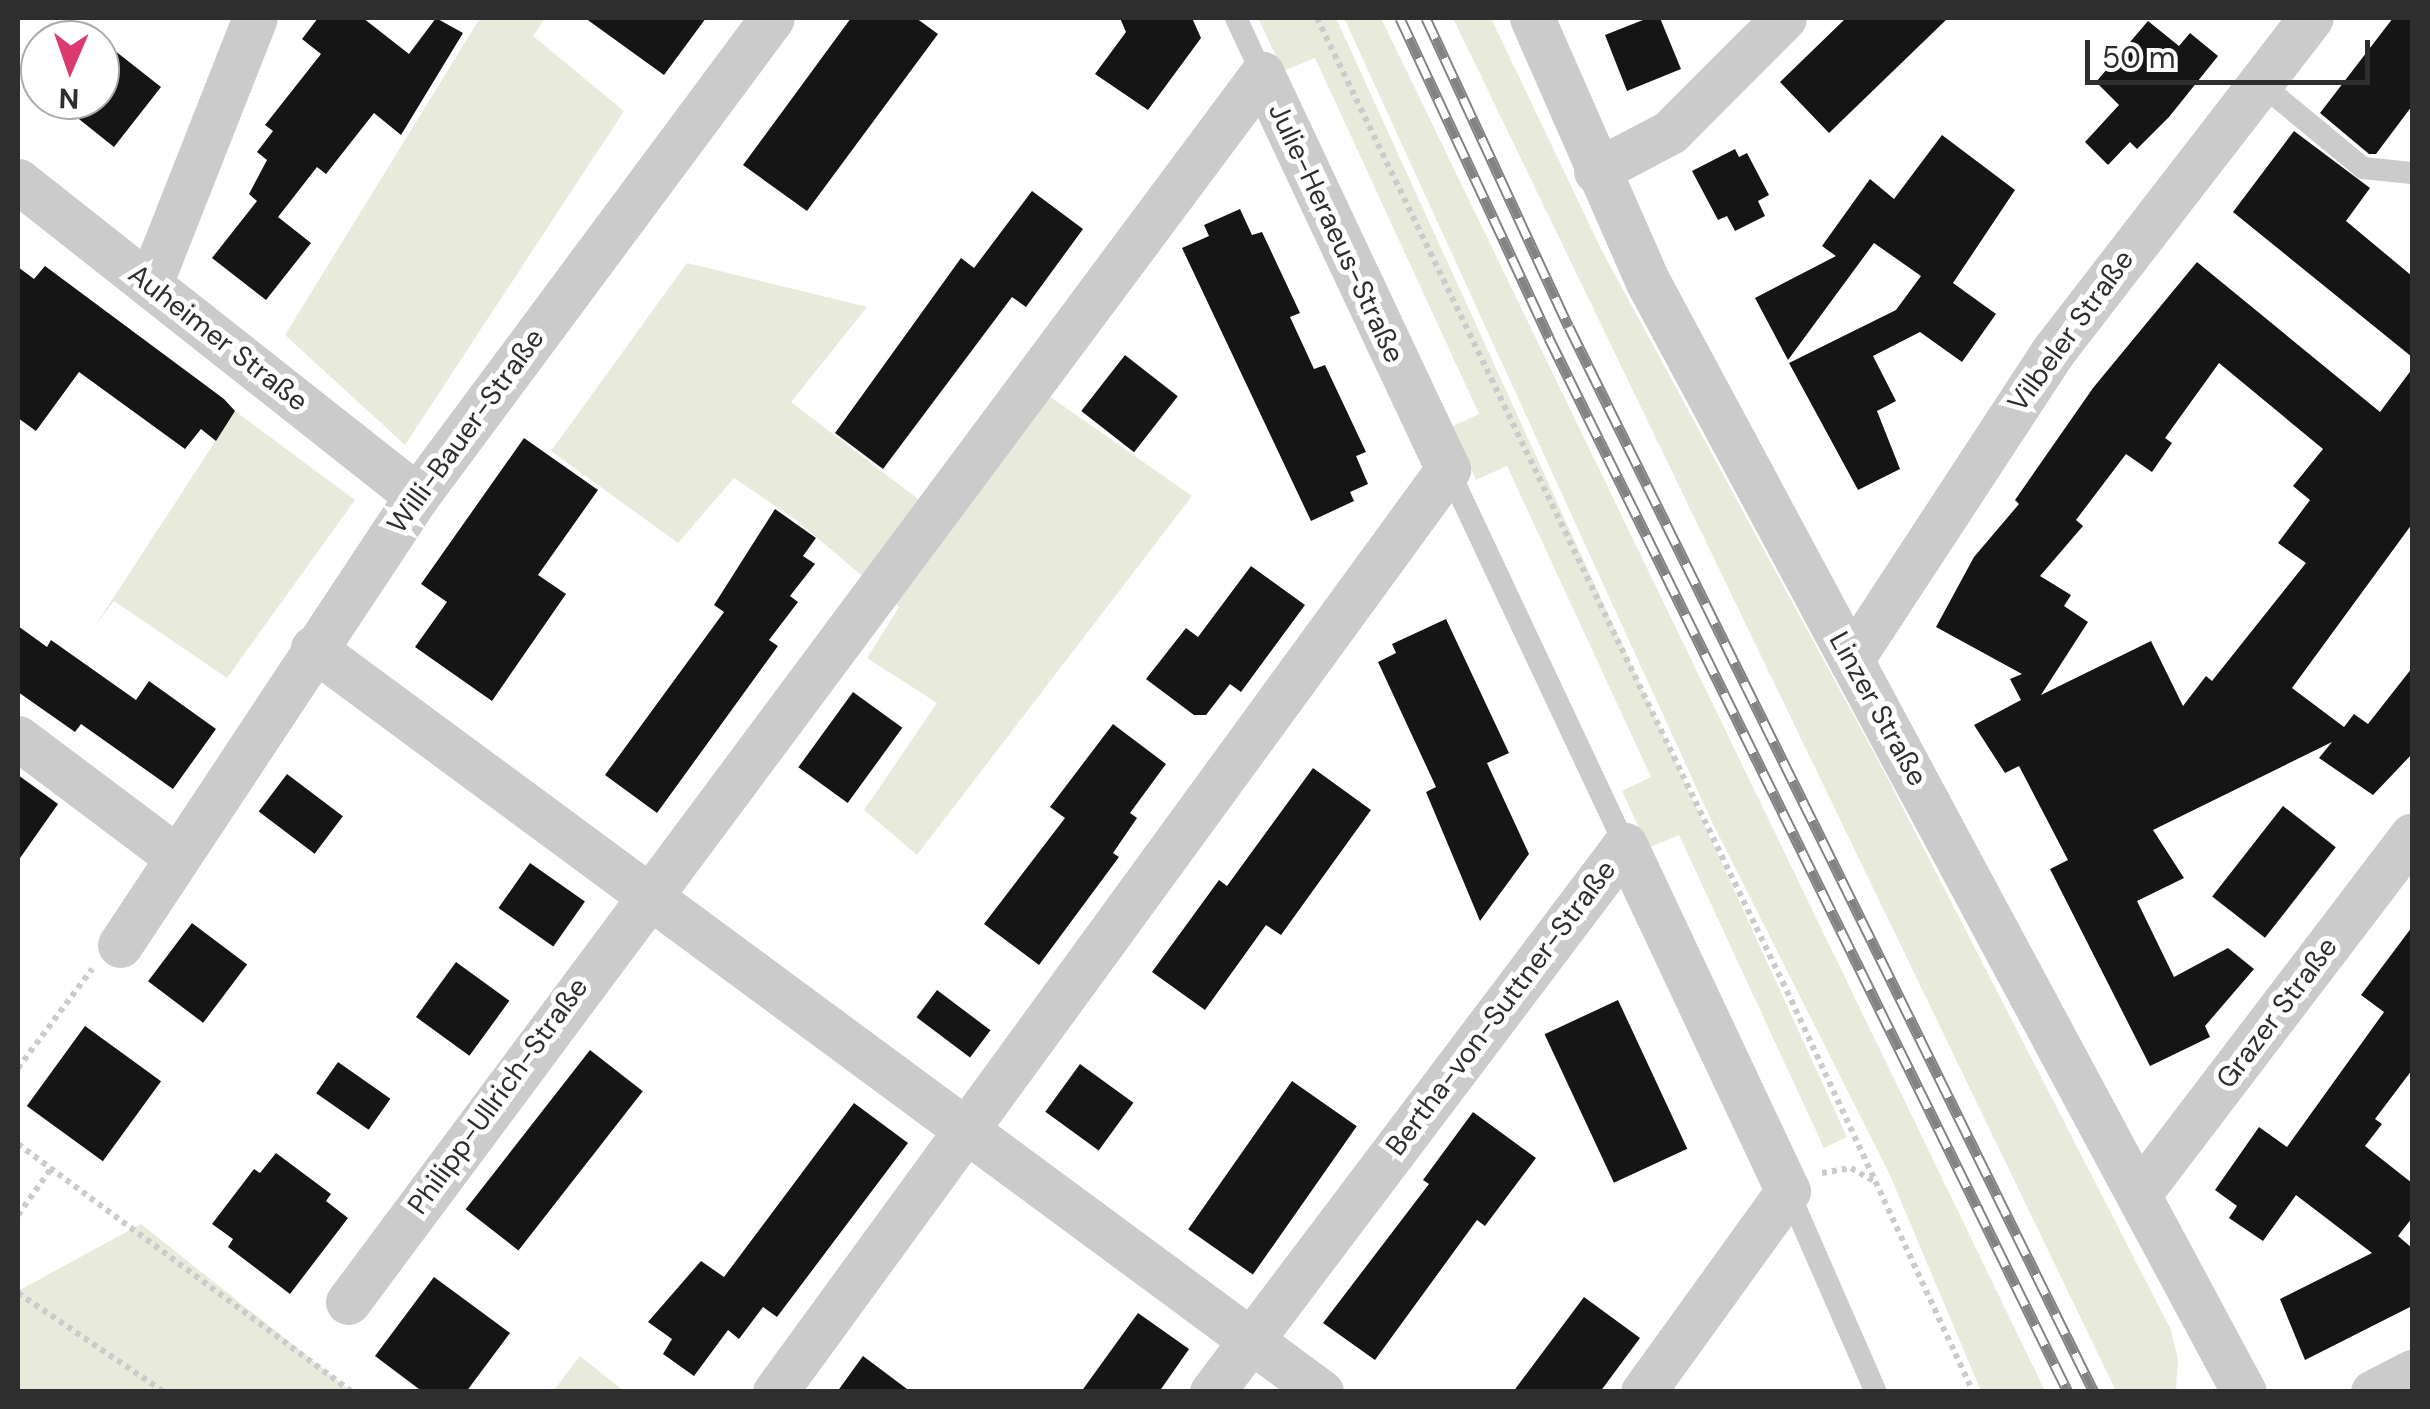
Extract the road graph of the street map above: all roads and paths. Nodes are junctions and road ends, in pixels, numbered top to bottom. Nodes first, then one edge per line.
1 (255, 18) edge
2 (772, 18) edge
3 (1236, 18) edge
4 (1317, 18) edge
5 (1532, 18) edge
6 (1784, 18) edge
7 (2311, 18) edge
8 (1262, 74) junction
9 (2260, 83) junction
10 (1596, 171) junction
11 (2412, 173) edge
12 (18, 181) edge
13 (150, 284) junction
14 (1448, 469) junction
15 (416, 496) junction
16 (312, 648) junction
17 (1851, 660) junction
18 (18, 738) edge
19 (2412, 835) edge
20 (1625, 845) junction
21 (174, 854) junction
22 (648, 891) junction
23 (120, 945) joint
24 (18, 1068) edge
25 (966, 1127) junction
26 (18, 1144) edge
27 (50, 1170) junction
28 (1876, 1183) junction
29 (1788, 1191) junction
30 (2141, 1191) junction
31 (18, 1215) edge
32 (18, 1293) edge
33 (348, 1302) dead end
34 (1250, 1339) junction
35 (2412, 1372) edge
36 (164, 1392) edge
37 (352, 1392) edge
38 (775, 1392) edge
39 (1212, 1392) edge
40 (1321, 1392) edge
41 (1643, 1392) edge
42 (1876, 1392) edge
43 (1973, 1392) edge
44 (2244, 1392) edge
45 (2373, 1392) edge

1 - 13 street
2 - 15 street, Willi-Bauer-Straße
3 - 8 lane
4 - 28 path
5 - 10 street, Linzer Straße
6 - 10 street
7 - 9 street, Vilbeler Straße
8 - 14 street, Julie-Heraeus-Straße
8 - 22 street, Julie-Heraeus-Straße
9 - 11 lane
9 - 17 street, Vilbeler Straße
10 - 17 street, Linzer Straße
12 - 13 street, Auheimer Straße
13 - 15 street, Auheimer Straße
14 - 20 lane
14 - 25 street
15 - 16 street, Willi-Bauer-Straße
16 - 21 street, Willi-Bauer-Straße
16 - 22 street
17 - 30 street, Linzer Straße
18 - 21 street
19 - 30 street, Grazer Straße
20 - 29 street, Bertha-von-Suttner-Straße
20 - 34 street, Bertha-von-Suttner-Straße
21 - 23 street, Willi-Bauer-Straße
22 - 25 street
22 - 33 street, Philipp-Ullrich-Straße
23 - 24 path
25 - 34 street
25 - 38 street
26 - 27 path
27 - 31 path
27 - 37 path
28 - 29 path
28 - 43 path
29 - 41 street
29 - 42 lane
30 - 44 street, Linzer Straße
32 - 36 path
34 - 39 street
34 - 40 street
35 - 45 street

